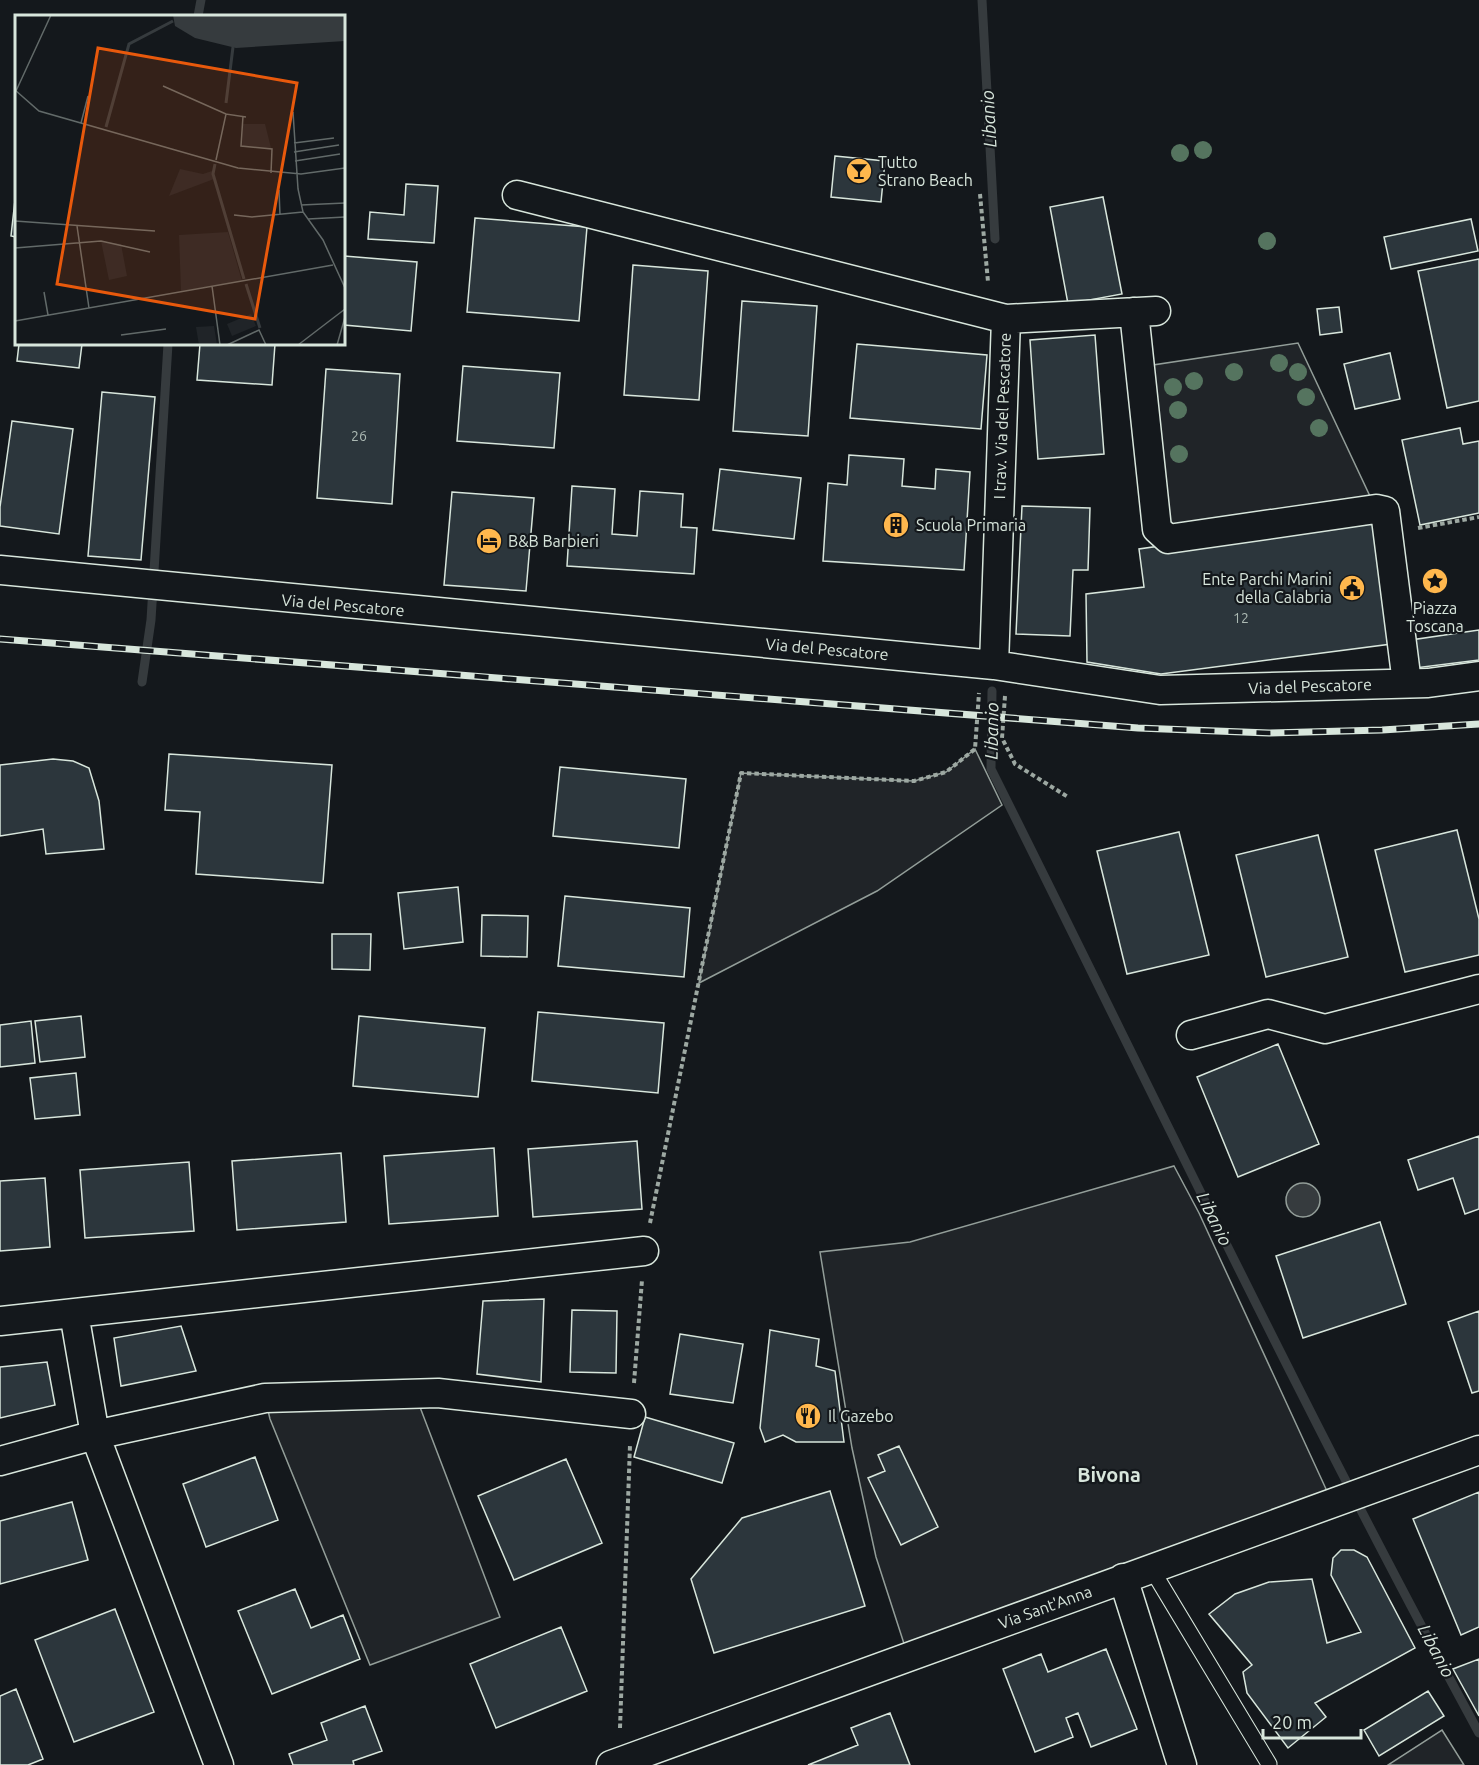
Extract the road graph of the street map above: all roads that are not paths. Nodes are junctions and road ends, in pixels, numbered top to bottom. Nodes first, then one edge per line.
1 (517, 195) dead end
2 (998, 317) junction
3 (0, 570) edge
4 (994, 666) junction
5 (1479, 676) edge
6 (1407, 683) junction
7 (1479, 989) edge
8 (1191, 1035) dead end
9 (644, 1251) road end
10 (74, 1313) junction
11 (0, 1321) edge
12 (631, 1414) road end
13 (94, 1435) junction
14 (1479, 1450) edge
15 (0, 1461) edge
16 (1151, 1568) junction
17 (1123, 1578) junction
18 (615, 1763) edge
19 (1269, 1764) edge
20 (219, 1765) edge
21 (1182, 1765) edge

1 - 2 street
2 - 4 street, I trav. Via del Pescatore
2 - 6 street, I trav. Via del Pescatore
3 - 4 street, Via del Pescatore
4 - 6 street, Via del Pescatore
5 - 6 street, Via del Pescatore
7 - 8 street
9 - 10 street
10 - 11 street
10 - 13 street
12 - 13 street
13 - 15 street
13 - 20 street
14 - 16 street, Via Sant'Anna
16 - 17 street, Via Sant'Anna
16 - 19 lane
17 - 18 street, Via Sant'Anna
17 - 21 street

